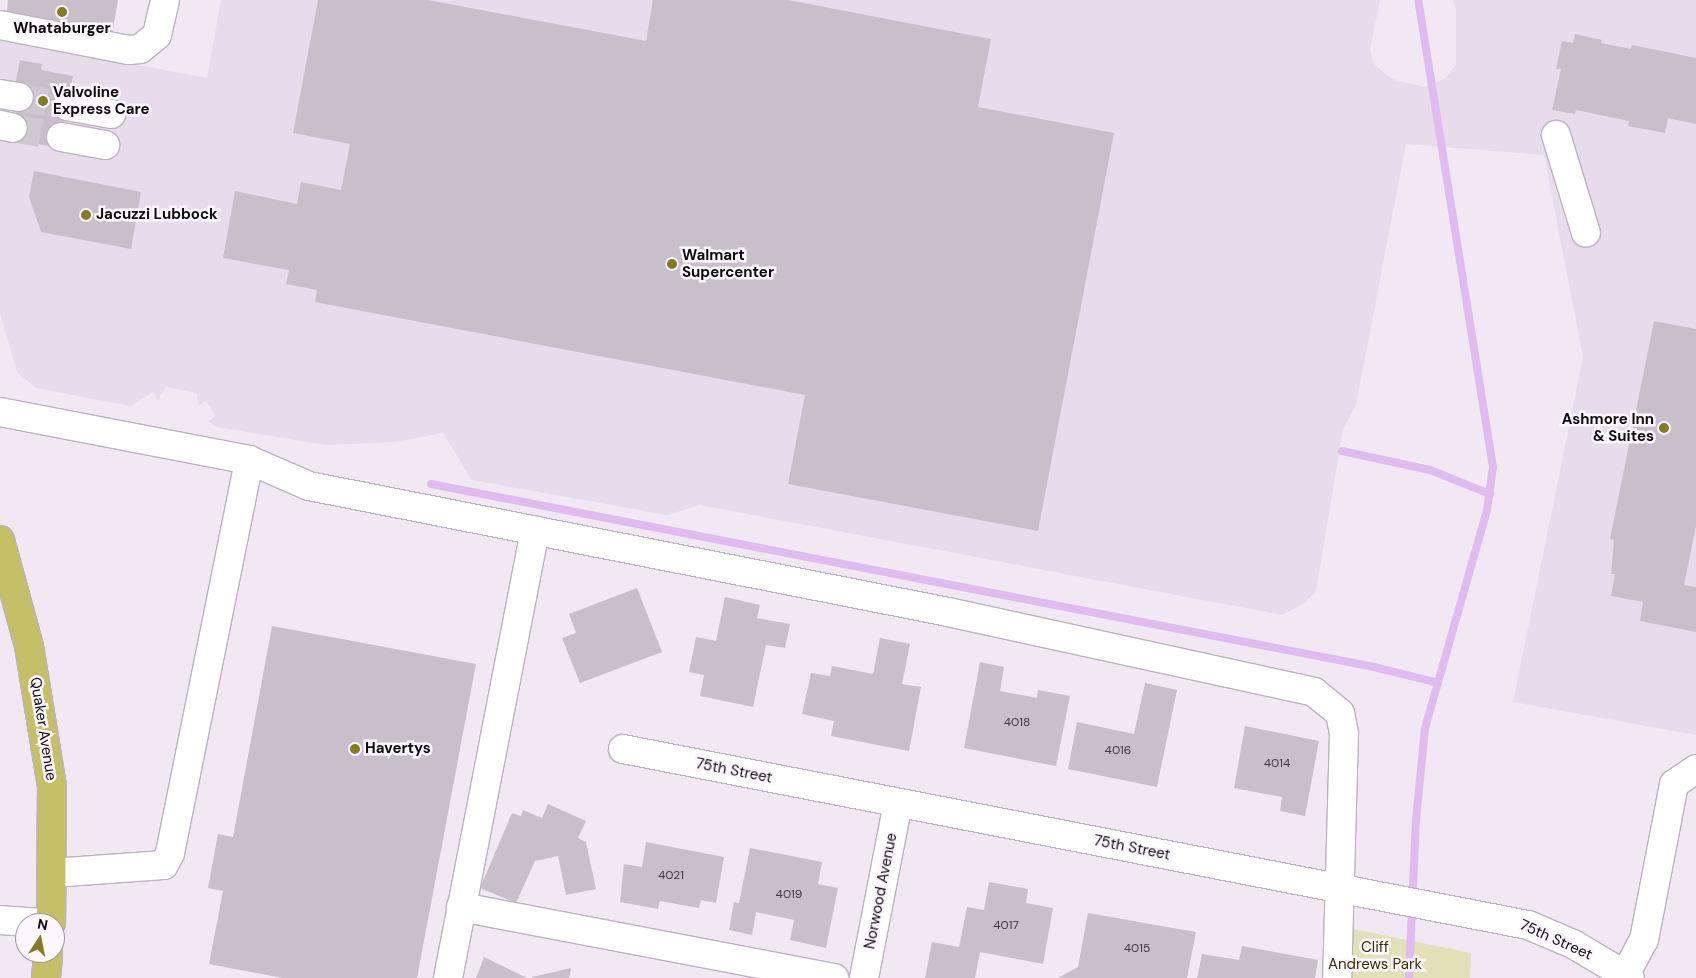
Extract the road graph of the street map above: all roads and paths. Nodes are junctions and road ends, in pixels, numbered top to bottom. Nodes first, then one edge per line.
1 (165, 0) edge
2 (0, 25) edge
3 (64, 121) tunnel mouth
4 (108, 130) dead end
5 (1556, 134) dead end
6 (1586, 233) dead end
7 (0, 412) edge
8 (249, 460) junction
9 (535, 530) junction
10 (0, 540) edge
11 (623, 750) dead end
12 (1696, 768) edge
13 (898, 803) junction
14 (52, 873) junction
15 (1338, 887) junction
16 (461, 907) junction
17 (50, 913) edge
18 (0, 920) edge
19 (15, 921) edge
20 (47, 963) edge
21 (1628, 977) edge
22 (46, 978) edge
23 (448, 978) edge
24 (834, 978) edge
25 (864, 978) edge
26 (1337, 978) edge

1 - 2 street
3 - 4 street
5 - 6 street
7 - 8 street
8 - 9 street
8 - 14 street
9 - 15 street
9 - 16 street
10 - 14 main road, Quaker Avenue
11 - 13 street, 75th Street
12 - 21 street
13 - 15 street, 75th Street
13 - 25 street, Norwood Avenue
14 - 17 main road, Quaker Avenue
15 - 21 street, 75th Street
15 - 26 street
16 - 23 street
16 - 24 street
18 - 19 street
20 - 22 main road

